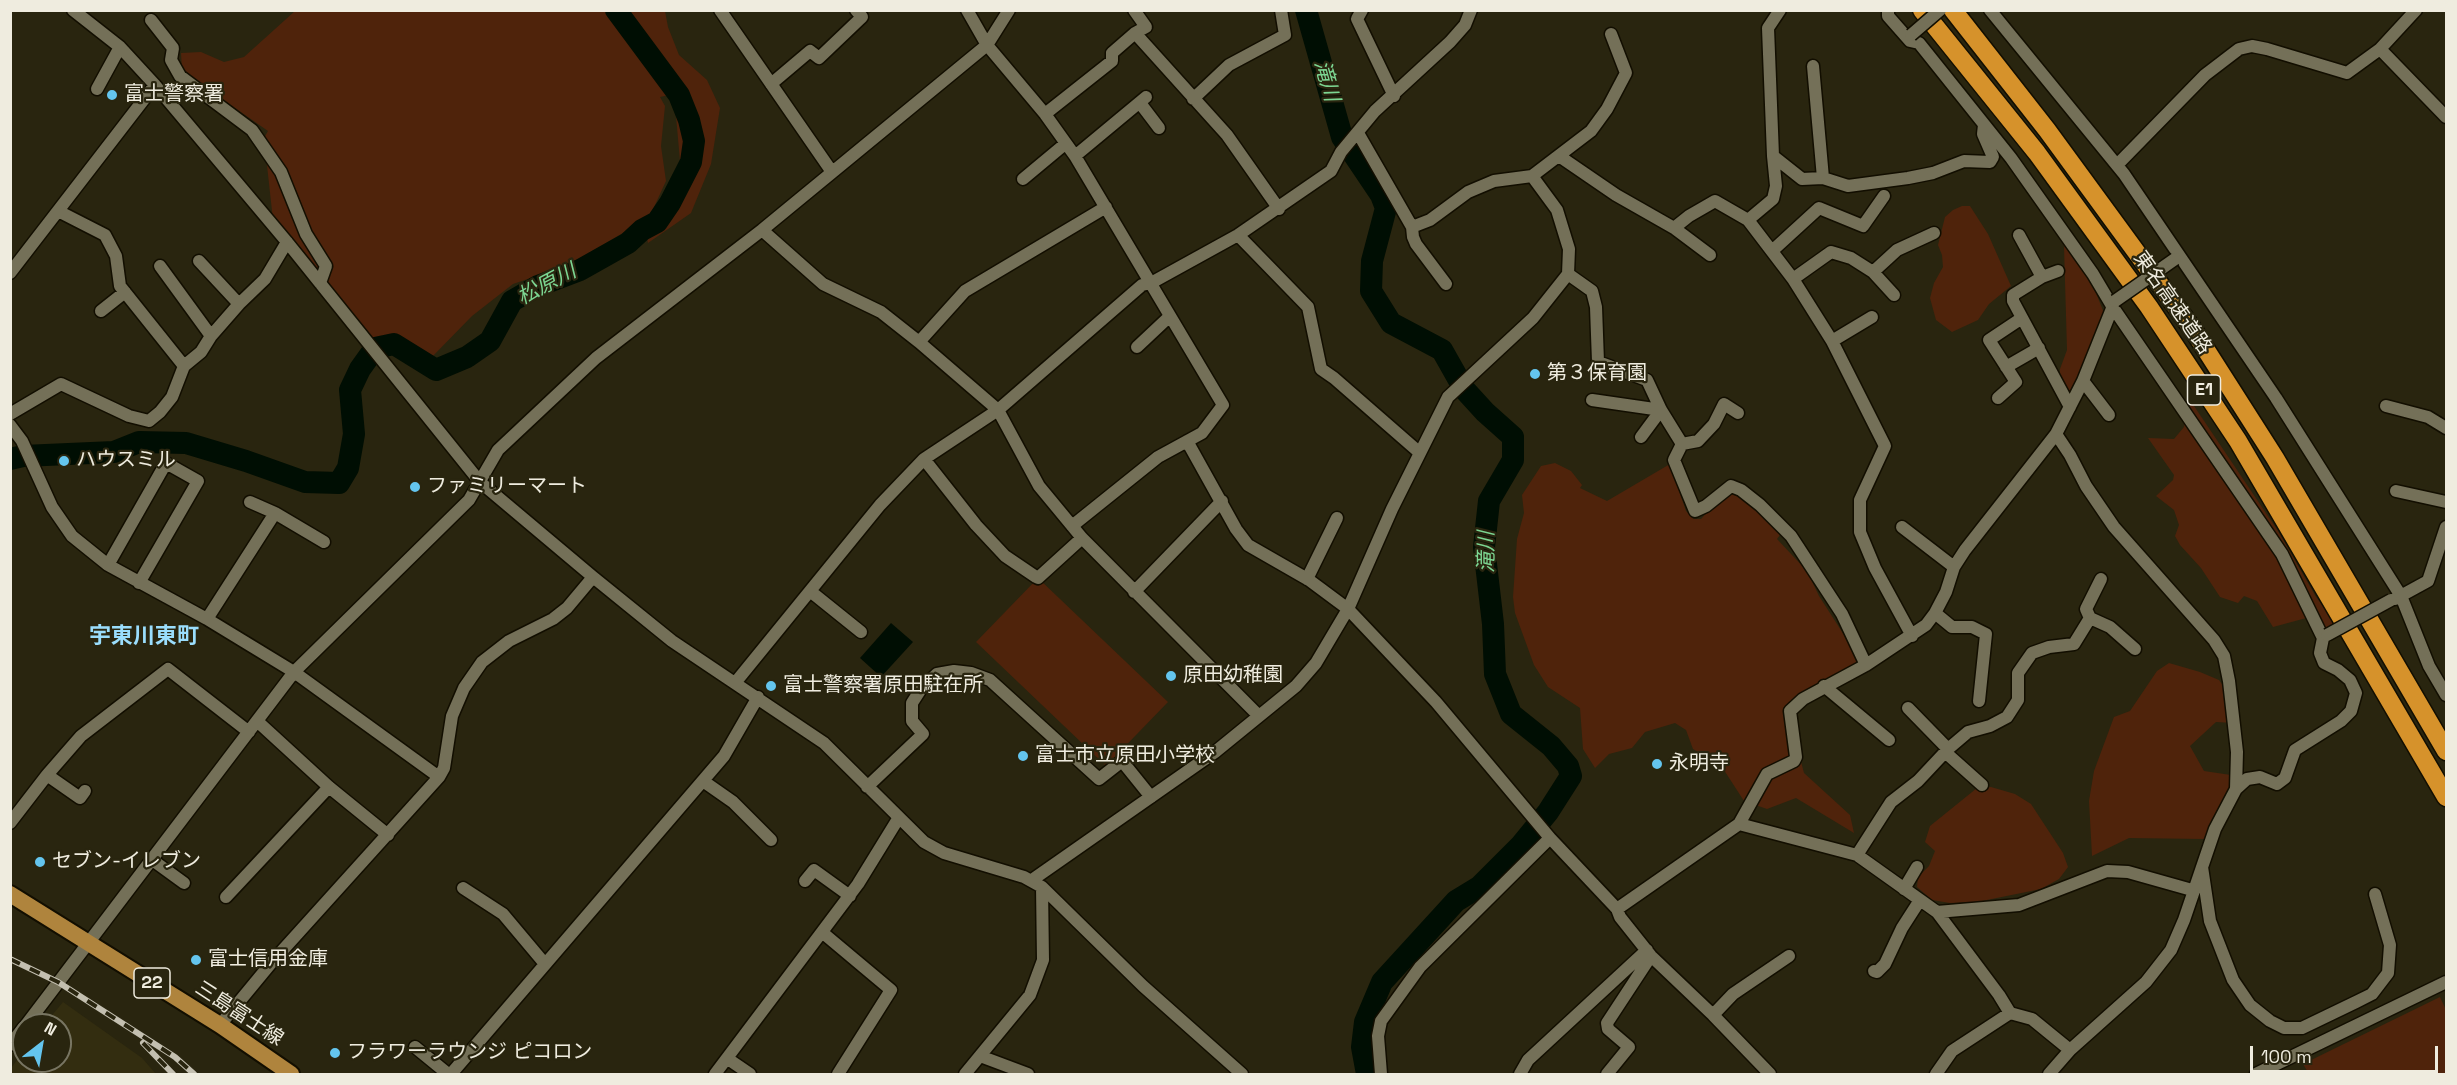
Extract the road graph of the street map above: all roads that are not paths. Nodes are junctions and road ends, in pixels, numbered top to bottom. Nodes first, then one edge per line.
1 (73, 10) edge
2 (720, 10) edge
3 (856, 10) edge
4 (967, 10) edge
5 (1009, 10) edge
6 (1134, 10) edge
7 (1281, 10) edge
8 (1362, 10) edge
9 (1471, 10) edge
10 (1780, 10) edge
11 (1888, 10) edge
12 (1922, 10) edge
13 (1940, 10) edge
14 (1953, 10) edge
15 (1990, 10) edge
16 (2416, 10) edge
17 (151, 20) dead end
18 (1135, 33) junction
19 (1611, 34) dead end
20 (1911, 34) dead end
21 (987, 45) junction
22 (120, 47) junction
23 (2380, 49) junction
24 (1813, 66) dead end
25 (771, 84) junction
26 (155, 85) junction
27 (97, 89) dead end
28 (1394, 96) junction
29 (1193, 99) junction
30 (1045, 114) junction
31 (2446, 117) edge
32 (1984, 125) junction
33 (1159, 128) dead end
34 (1358, 133) junction
35 (1065, 144) junction
36 (1075, 156) junction
37 (1558, 156) junction
38 (1773, 156) junction
39 (2117, 165) junction
40 (832, 172) junction
41 (1532, 176) junction
42 (1823, 178) junction
43 (1023, 179) dead end
44 (1884, 196) dead end
45 (1106, 207) junction
46 (1279, 209) junction
47 (58, 211) junction
48 (1748, 220) junction
49 (1412, 226) junction
50 (1674, 228) junction
51 (762, 231) junction
52 (1934, 233) dead end
53 (1238, 235) junction
54 (2019, 235) dead end
55 (287, 242) junction
56 (1772, 251) junction
57 (1710, 255) dead end
58 (2178, 258) junction
59 (200, 261) dead end
60 (160, 266) dead end
61 (2058, 271) dead end
62 (1873, 272) junction
63 (10, 273) edge
64 (1568, 274) junction
65 (2042, 277) junction
66 (1793, 279) junction
67 (320, 283) junction
68 (1151, 283) junction
69 (1446, 284) dead end
70 (125, 292) junction
71 (1894, 295) dead end
72 (2114, 303) junction
73 (239, 304) junction
74 (101, 311) dead end
75 (1170, 316) junction
76 (1872, 317) dead end
77 (2022, 318) junction
78 (211, 336) junction
79 (1832, 341) junction
80 (919, 342) junction
81 (1137, 347) dead end
82 (2039, 348) junction
83 (184, 366) junction
84 (2006, 368) junction
85 (2083, 381) junction
86 (1998, 398) dead end
87 (1592, 400) dead end
88 (2386, 406) dead end
89 (2070, 407) junction
90 (998, 410) junction
91 (1660, 410) junction
92 (1738, 413) dead end
93 (10, 414) edge
94 (2109, 415) dead end
95 (10, 424) edge
96 (2446, 428) edge
97 (2056, 434) junction
98 (1641, 437) dead end
99 (1187, 441) junction
100 (19, 444) edge
101 (1682, 444) junction
102 (1420, 453) junction
103 (924, 459) junction
104 (480, 482) junction
105 (2396, 490) dead end
106 (1222, 501) junction
107 (250, 502) dead end
108 (2446, 502) edge
109 (276, 513) junction
110 (1337, 518) dead end
111 (1072, 526) junction
112 (1902, 527) dead end
113 (2446, 527) edge
114 (1082, 538) junction
115 (324, 542) dead end
116 (108, 565) junction
117 (1954, 567) junction
118 (593, 577) junction
119 (1307, 579) junction
120 (2101, 579) dead end
121 (139, 583) junction
122 (810, 591) junction
123 (1134, 592) junction
124 (2396, 598) junction
125 (1347, 609) junction
126 (1935, 613) junction
127 (2090, 618) junction
128 (207, 619) junction
129 (861, 632) dead end
130 (1912, 636) junction
131 (2325, 637) junction
132 (2135, 649) dead end
133 (1866, 665) junction
134 (294, 672) junction
135 (735, 683) junction
136 (1824, 686) junction
137 (2446, 695) edge
138 (758, 696) junction
139 (1979, 701) dead end
140 (1908, 708) dead end
141 (1258, 715) junction
142 (257, 721) junction
143 (249, 732) junction
144 (1888, 740) dead end
145 (1946, 750) junction
146 (2446, 751) edge
147 (46, 776) junction
148 (439, 777) junction
149 (703, 781) junction
150 (1982, 785) dead end
151 (867, 787) junction
152 (329, 788) junction
153 (2236, 789) junction
154 (85, 791) dead end
155 (1151, 797) junction
156 (2446, 797) edge
157 (898, 819) junction
158 (10, 823) edge
159 (1739, 824) junction
160 (388, 835) junction
161 (1550, 838) junction
162 (771, 840) dead end
163 (1857, 855) junction
164 (151, 859) junction
165 (2202, 866) junction
166 (1917, 867) dead end
167 (805, 881) dead end
168 (184, 883) dead end
169 (1037, 884) junction
170 (463, 888) dead end
171 (1904, 889) junction
172 (2192, 890) junction
173 (10, 894) edge
174 (2375, 894) dead end
175 (850, 896) junction
176 (226, 897) dead end
177 (1920, 900) junction
178 (1617, 909) junction
179 (1937, 912) junction
180 (823, 933) junction
181 (87, 943) junction
182 (1649, 953) junction
183 (1790, 956) dead end
184 (545, 964) junction
185 (1874, 971) dead end
186 (2446, 985) edge
187 (35, 1013) edge
188 (2010, 1013) junction
189 (1713, 1015) junction
190 (220, 1025) junction
191 (415, 1047) dead end
192 (2070, 1050) junction
193 (980, 1056) junction
194 (728, 1059) junction
195 (291, 1074) edge
196 (449, 1074) edge
197 (715, 1074) edge
198 (750, 1074) edge
199 (838, 1074) edge
200 (965, 1074) edge
201 (1028, 1074) edge
202 (1242, 1074) edge
203 (1381, 1074) edge
204 (1520, 1074) edge
205 (1607, 1074) edge
206 (1770, 1074) edge
207 (1936, 1074) edge
208 (2053, 1074) edge
209 (2256, 1074) edge

1 - 22 street
2 - 25 street
3 - 25 street
4 - 21 street
5 - 21 street
6 - 18 street
7 - 29 street
8 - 28 street
9 - 28 street
10 - 38 street
11 - 32 street
12 - 156 highway, 東名高速道路 / E1
13 - 20 street, bridge
14 - 146 highway, 東名高速道路 / E1
15 - 39 street
16 - 23 street
17 - 67 street
18 - 29 street
18 - 30 street
19 - 37 street
21 - 30 street
21 - 40 street
22 - 26 street
22 - 27 street
23 - 31 street
23 - 39 street
24 - 42 street
25 - 40 street
26 - 47 street
26 - 55 street
28 - 34 street
29 - 46 street
30 - 35 street
32 - 42 street
32 - 72 street
33 - 36 street
34 - 46 street
34 - 49 street
35 - 36 street
35 - 43 street
36 - 45 street
37 - 41 street
37 - 50 street
38 - 42 street
38 - 48 street
39 - 58 street
40 - 51 street
41 - 49 street
41 - 64 street
44 - 56 street
45 - 68 street
45 - 80 street
46 - 53 street
47 - 63 street
47 - 70 street
48 - 50 street
48 - 56 street
49 - 69 street
50 - 57 street
51 - 80 street
51 - 104 street
52 - 62 street
53 - 68 street
53 - 102 street
54 - 65 street
55 - 67 street
55 - 73 street
56 - 66 street
58 - 72 street, bridge
58 - 124 street
59 - 73 street
60 - 78 street
61 - 65 street
62 - 66 street
62 - 71 street
64 - 91 street
64 - 102 street
65 - 77 street
66 - 79 street
67 - 104 street
68 - 75 street
68 - 90 street
70 - 74 street
70 - 83 street
72 - 85 street
72 - 131 street
73 - 78 street
75 - 81 street
75 - 99 street
76 - 79 street
77 - 82 street
77 - 84 street
78 - 83 street
79 - 130 street
80 - 90 street
82 - 84 street
82 - 89 street
83 - 93 street
84 - 86 street
85 - 89 street
85 - 94 street
87 - 91 street
88 - 96 street
89 - 97 street
90 - 103 street
90 - 111 street
91 - 98 street
91 - 101 street
92 - 101 street
95 - 100 street
97 - 117 street
97 - 153 street
99 - 106 street
99 - 111 street
100 - 116 street
101 - 133 street
102 - 125 street
103 - 114 street
103 - 122 street
104 - 118 street
104 - 134 street
105 - 108 street
106 - 119 street
106 - 123 street
107 - 109 street
109 - 115 street
109 - 128 street
110 - 119 street
111 - 114 street
112 - 117 street
113 - 124 street
114 - 123 street
116 - 121 street
116 - 121 street
117 - 126 street
118 - 135 street
118 - 148 street
119 - 125 street
120 - 127 street
121 - 128 street
122 - 129 street
122 - 135 street
123 - 141 street
124 - 131 street, bridge
124 - 137 street
125 - 141 street
125 - 161 street
126 - 130 street
126 - 139 street
127 - 132 street
127 - 145 street
128 - 134 street
130 - 133 street
131 - 153 street
133 - 136 street
134 - 142 street
134 - 148 street
135 - 138 street
136 - 144 street
136 - 159 street
138 - 149 street
138 - 151 street
140 - 145 street
141 - 155 street
142 - 143 street
142 - 152 street
143 - 147 street
143 - 164 street
145 - 150 street
145 - 163 street
147 - 154 street
147 - 158 street
148 - 160 street
149 - 162 street
149 - 184 street
151 - 155 street
151 - 157 street
152 - 160 street
152 - 176 street
153 - 165 street
155 - 169 street
157 - 169 street
157 - 175 street
159 - 163 street
159 - 178 street
160 - 190 street
161 - 178 street
161 - 203 street
163 - 171 street
164 - 168 street
164 - 181 street
165 - 172 street
165 - 174 street
166 - 171 street
167 - 175 street
169 - 193 street
169 - 202 street
170 - 184 street
171 - 177 street
172 - 179 street
172 - 192 street
173 - 181 main road, 三島富士線 / 22
175 - 180 street
177 - 179 street
177 - 185 street
178 - 182 street
179 - 188 street
180 - 194 street
180 - 199 street
181 - 187 street
181 - 190 main road, 三島富士線 / 22
182 - 189 street
182 - 204 street
182 - 205 street
183 - 189 street
184 - 196 street
186 - 209 street
188 - 192 street
188 - 207 street
189 - 206 street
190 - 195 main road, 三島富士線 / 22
191 - 196 street
192 - 208 street
193 - 200 street
193 - 201 street
194 - 197 street
194 - 198 street

